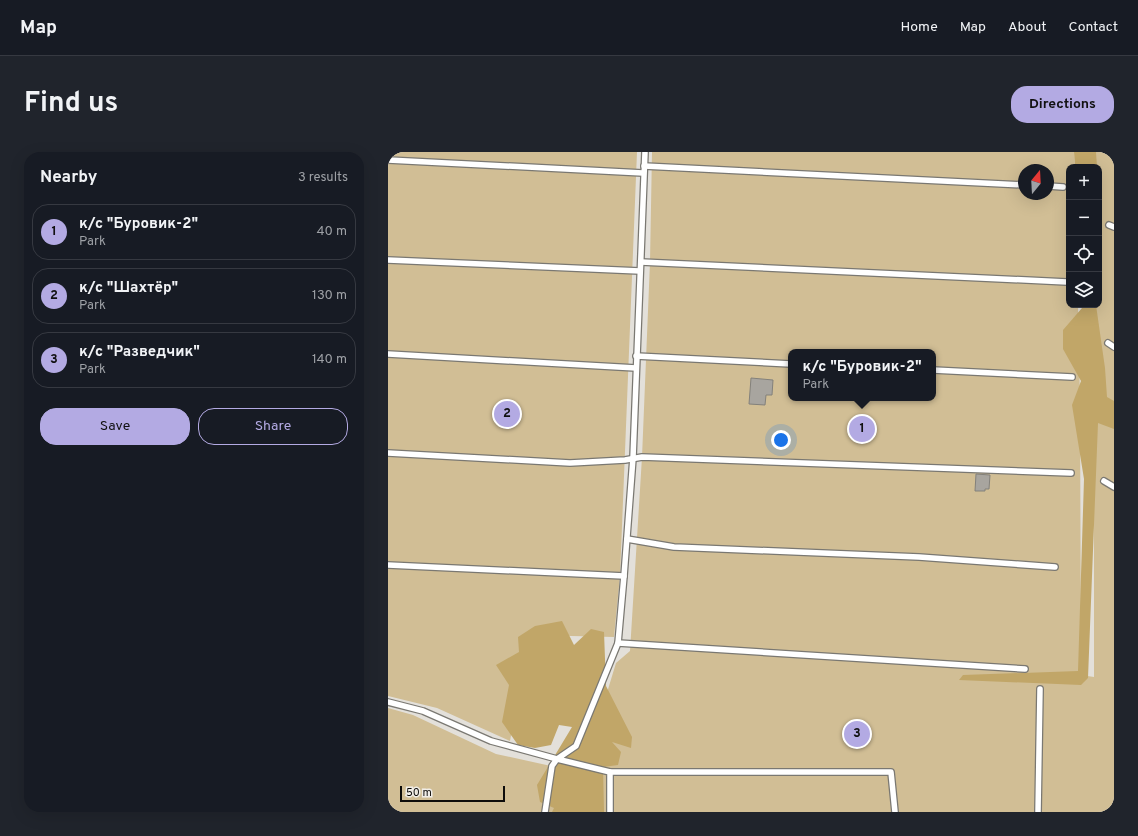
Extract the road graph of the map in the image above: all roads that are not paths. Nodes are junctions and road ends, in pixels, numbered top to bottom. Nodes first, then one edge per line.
1 (645, 152) edge
2 (388, 160) edge
3 (644, 166) junction
4 (643, 173) junction
5 (1018, 185) edge
6 (1054, 186) edge
7 (1063, 187) dead end
8 (388, 260) edge
9 (641, 262) junction
10 (640, 271) junction
11 (1066, 282) edge
12 (1108, 344) dead end
13 (1114, 347) edge
14 (388, 354) edge
15 (636, 356) junction
16 (788, 364) edge
17 (636, 368) junction
18 (936, 370) edge
19 (1072, 377) dead end
20 (388, 453) edge
21 (633, 458) junction
22 (1071, 473) dead end
23 (1104, 481) dead end
24 (1114, 488) edge
25 (627, 539) junction
26 (388, 565) edge
27 (1055, 567) dead end
28 (624, 576) junction
29 (618, 643) junction
30 (1025, 669) dead end
31 (1040, 689) dead end
32 (388, 702) edge
33 (557, 759) junction
34 (610, 772) junction
35 (545, 812) edge
36 (610, 812) edge
37 (895, 812) edge
38 (1038, 812) edge

1 - 3 lane
2 - 4 lane
3 - 4 lane
3 - 5 lane
4 - 9 lane
6 - 7 lane
8 - 10 lane
9 - 10 lane
9 - 11 lane
10 - 15 lane
12 - 13 lane
14 - 17 lane
15 - 16 lane
15 - 17 lane
17 - 21 lane
18 - 19 lane
20 - 21 lane
21 - 22 lane
21 - 25 lane
23 - 24 lane
25 - 27 lane
25 - 28 lane
26 - 28 lane
28 - 29 lane
29 - 30 lane
29 - 33 lane
31 - 38 lane
32 - 33 lane
33 - 34 lane
33 - 35 lane
34 - 36 lane
34 - 37 lane

